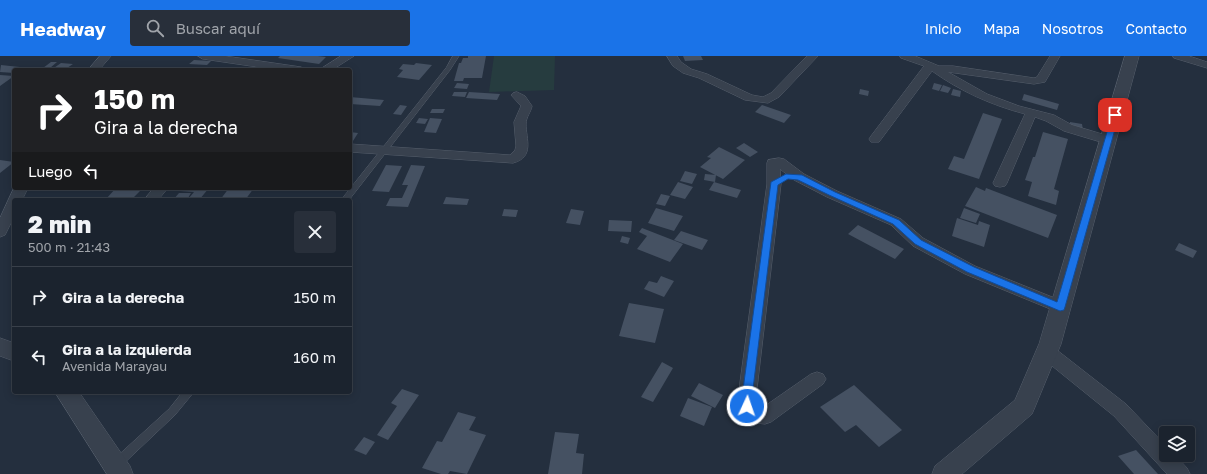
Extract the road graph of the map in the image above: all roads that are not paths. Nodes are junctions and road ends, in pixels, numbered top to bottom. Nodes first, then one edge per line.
1 (106, 56) edge
2 (203, 56) edge
3 (350, 56) edge
4 (456, 56) edge
5 (672, 56) edge
6 (813, 56) edge
7 (905, 56) edge
8 (1055, 56) edge
9 (1132, 56) edge
10 (1178, 56) edge
11 (253, 59) edge
12 (1207, 65) edge
13 (934, 67) junction
14 (95, 68) edge
15 (292, 68) edge
16 (328, 68) edge
17 (517, 95) dead end
18 (1031, 113) junction
19 (1109, 135) junction
20 (874, 139) dead end
21 (352, 148) edge
22 (382, 151) junction
23 (1000, 183) dead end
24 (159, 190) edge
25 (153, 198) edge
26 (347, 198) edge
27 (12, 207) edge
28 (0, 232) edge
29 (1060, 307) junction
30 (0, 347) edge
31 (12, 351) edge
32 (1047, 352) junction
33 (817, 379) dead end
34 (67, 394) edge
35 (187, 394) edge
36 (118, 469) edge
37 (944, 474) edge
38 (1180, 474) edge

1 - 14 street
2 - 11 street
3 - 16 street
4 - 22 lane
5 - 6 street
7 - 13 street
8 - 13 street
9 - 19 street
10 - 12 street
11 - 15 street
13 - 18 street
13 - 20 street
17 - 22 street
18 - 19 street
18 - 23 street
19 - 29 street
21 - 22 street
22 - 26 lane
24 - 25 street
27 - 28 street
29 - 32 street
29 - 33 street
30 - 31 street
32 - 37 street
32 - 38 street
34 - 36 street
35 - 36 lane

